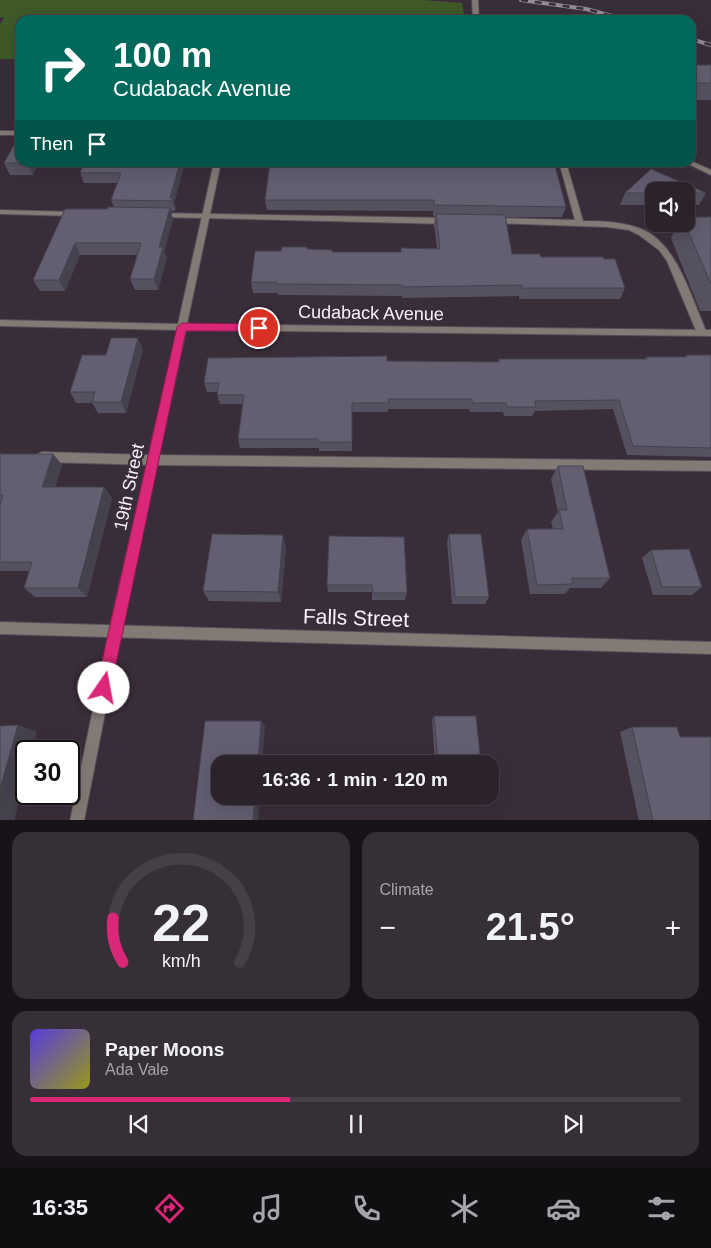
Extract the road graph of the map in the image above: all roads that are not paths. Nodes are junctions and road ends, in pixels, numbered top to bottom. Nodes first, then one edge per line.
1 (475, 0) edge
2 (476, 15) edge
3 (0, 132) edge
4 (15, 133) edge
5 (696, 166) edge
6 (217, 167) edge
7 (563, 167) edge
8 (711, 173) edge
9 (0, 212) edge
10 (89, 214) edge
11 (148, 215) edge
12 (207, 216) junction
13 (462, 221) edge
14 (482, 221) edge
15 (580, 223) junction
16 (0, 323) edge
17 (182, 327) junction
18 (706, 333) edge
19 (29, 456) edge
20 (153, 460) junction
21 (711, 466) edge
22 (0, 628) edge
23 (115, 631) junction
24 (711, 648) edge
25 (77, 820) edge

1 - 2 street
3 - 4 street
5 - 8 street
6 - 12 street, 19th Street
7 - 15 street
9 - 10 street
11 - 12 street
12 - 13 street
12 - 17 street, 19th Street
14 - 15 street
15 - 18 street
16 - 17 street, Cudaback Avenue
17 - 18 street, Cudaback Avenue
17 - 20 street, 19th Street
19 - 20 street
20 - 21 street
20 - 23 street, 19th Street
22 - 23 street, Falls Street
23 - 24 street, Falls Street
23 - 25 street, 19th Street

